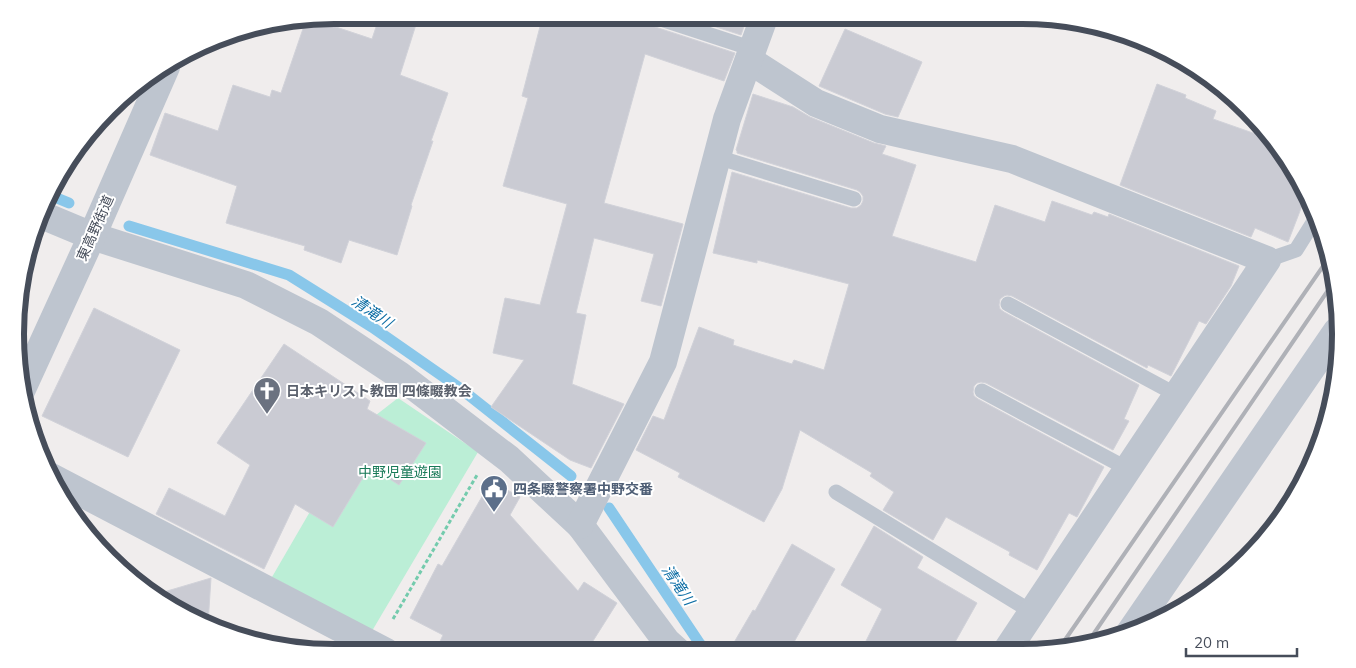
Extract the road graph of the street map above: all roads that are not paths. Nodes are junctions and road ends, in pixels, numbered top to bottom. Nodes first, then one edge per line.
1 (672, 24) edge
2 (762, 24) edge
3 (751, 55) junction
4 (162, 76) edge
5 (718, 157) junction
6 (854, 199) dead end
7 (46, 217) edge
8 (1312, 224) edge
9 (92, 236) junction
10 (1267, 260) junction
11 (1008, 304) dead end
12 (1332, 338) edge
13 (27, 378) edge
14 (982, 391) dead end
15 (1177, 395) junction
16 (1128, 469) junction
17 (62, 483) edge
18 (836, 492) dead end
19 (580, 525) junction
20 (1032, 612) junction
21 (1137, 623) edge
22 (371, 644) edge
23 (670, 644) edge
24 (1011, 644) edge

1 - 3 lane
2 - 3 street
3 - 5 street
3 - 10 street
4 - 9 street, 東高野街道
5 - 6 lane
5 - 19 street
7 - 9 street
8 - 10 lane
9 - 13 street, 東高野街道
9 - 19 street
10 - 15 street
11 - 15 lane
12 - 21 street
14 - 16 lane
15 - 16 street
16 - 20 street
17 - 22 street
18 - 20 lane
19 - 23 street
20 - 24 street

